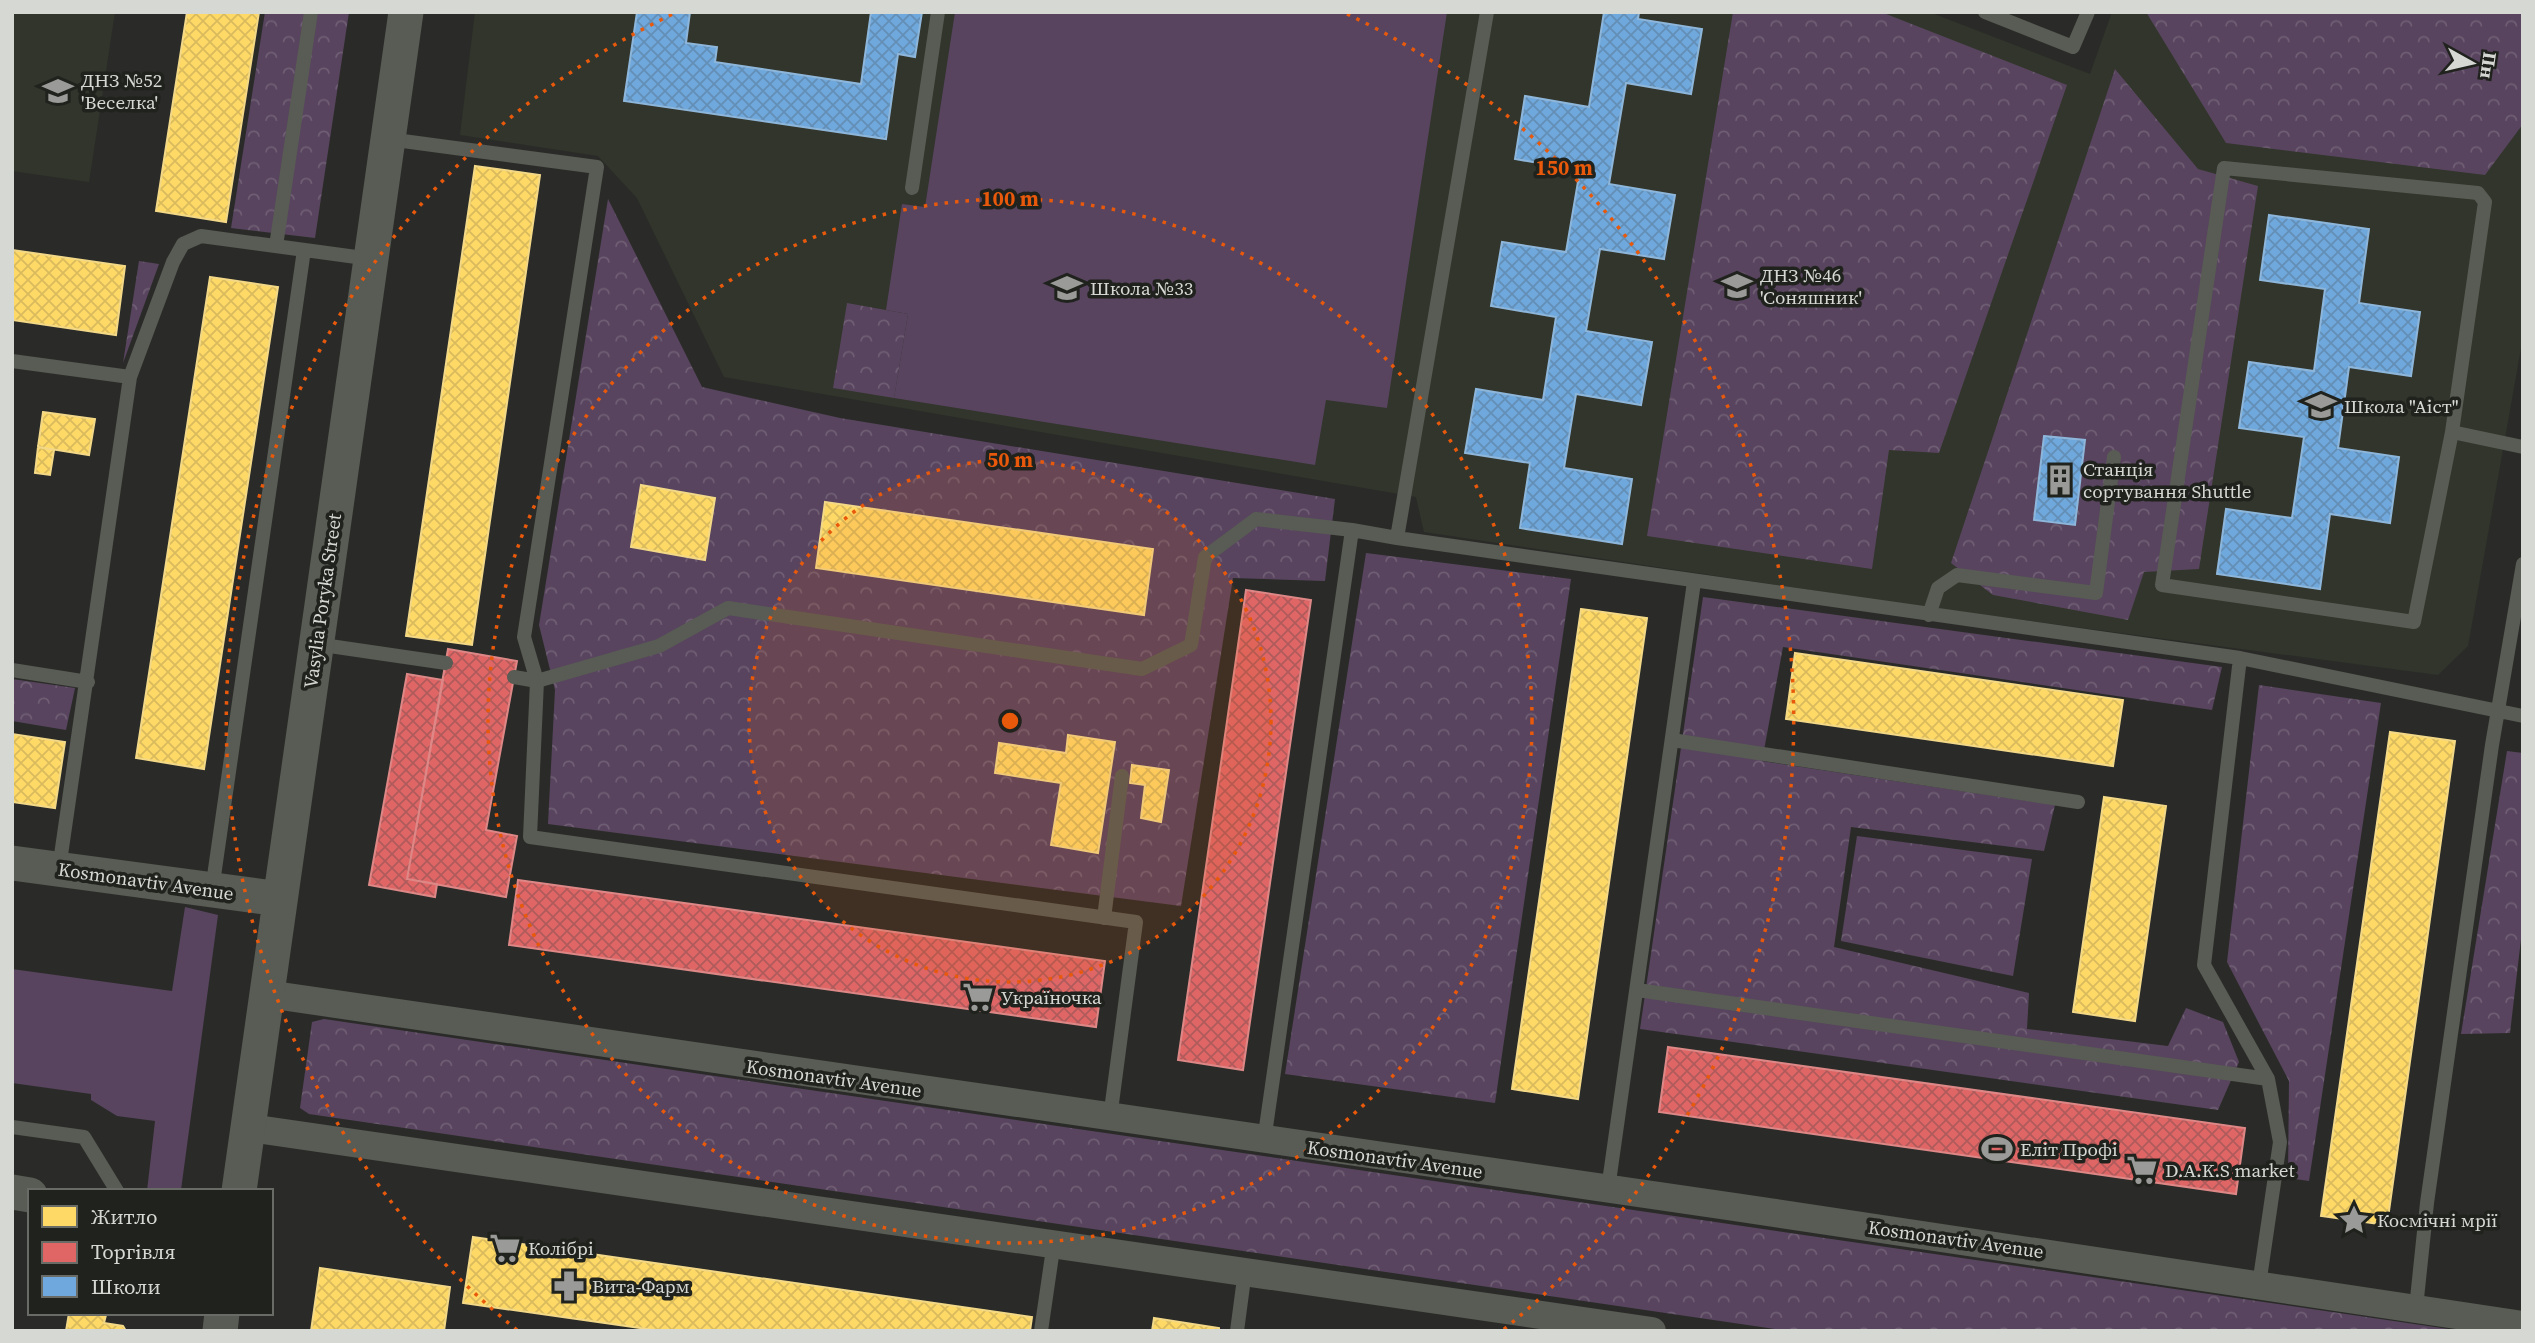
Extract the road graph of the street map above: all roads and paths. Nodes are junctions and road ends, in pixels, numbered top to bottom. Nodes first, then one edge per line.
1 (311, 12) edge
2 (406, 12) edge
3 (938, 12) edge
4 (1487, 12) edge
5 (1985, 12) edge
6 (2088, 12) edge
7 (388, 139) junction
8 (912, 188) dead end
9 (276, 247) junction
10 (304, 250) junction
11 (371, 259) junction
12 (12, 361) edge
13 (130, 377) junction
14 (2452, 432) junction
15 (2523, 447) edge
16 (2113, 457) dead end
17 (1352, 530) junction
18 (1396, 538) junction
19 (2523, 564) edge
20 (1694, 582) junction
21 (1929, 615) junction
22 (316, 643) junction
23 (2240, 658) junction
24 (446, 663) dead end
25 (12, 670) edge
26 (514, 677) dead end
27 (537, 681) junction
28 (88, 682) junction
29 (2497, 711) junction
30 (2523, 716) edge
31 (1672, 740) junction
32 (1122, 776) dead end
33 (2078, 802) dead end
34 (12, 863) edge
35 (59, 869) junction
36 (212, 890) junction
37 (280, 899) junction
38 (1104, 918) junction
39 (1637, 990) junction
40 (267, 994) junction
41 (2268, 1079) junction
42 (1110, 1118) junction
43 (12, 1127) edge
44 (249, 1128) junction
45 (1264, 1140) junction
46 (116, 1189) edge
47 (239, 1189) edge
48 (1608, 1189) junction
49 (1054, 1242) junction
50 (1245, 1271) junction
51 (2259, 1285) junction
52 (2416, 1308) junction
53 (1578, 1325) edge
54 (2523, 1325) edge
55 (1041, 1331) edge
56 (1237, 1331) edge
57 (1652, 1331) edge

1 - 9 lane
2 - 7 street, Vasylia Poryka Street
3 - 8 lane
4 - 18 lane
5 - 6 lane
7 - 11 street, Vasylia Poryka Street
7 - 27 lane
9 - 10 lane
9 - 13 lane
10 - 11 lane
10 - 36 lane
11 - 22 street, Vasylia Poryka Street
12 - 13 lane
13 - 28 lane
14 - 14 lane
14 - 15 lane
16 - 21 lane
17 - 18 lane
17 - 27 lane
17 - 45 lane
18 - 20 lane
19 - 29 lane
20 - 21 lane
20 - 31 lane
21 - 23 lane
22 - 24 lane
22 - 37 street, Vasylia Poryka Street
23 - 29 lane
23 - 41 lane
25 - 28 lane
26 - 27 lane
27 - 38 lane
28 - 35 lane
29 - 30 lane
29 - 52 lane
31 - 33 lane
31 - 39 lane
32 - 38 lane
34 - 35 street, Kosmonavtiv Avenue
35 - 36 street, Kosmonavtiv Avenue
36 - 37 street, Kosmonavtiv Avenue
37 - 40 street, Vasylia Poryka Street
38 - 42 lane
39 - 41 lane
39 - 48 lane
40 - 42 street, Kosmonavtiv Avenue
40 - 44 street, Vasylia Poryka Street
41 - 51 lane
42 - 45 street, Kosmonavtiv Avenue
43 - 46 lane
44 - 47 street, Vasylia Poryka Street
44 - 49 street
45 - 48 street, Kosmonavtiv Avenue
48 - 51 street, Kosmonavtiv Avenue
49 - 50 street
49 - 55 lane
50 - 53 street
50 - 56 lane
51 - 52 street, Kosmonavtiv Avenue
52 - 54 street, Kosmonavtiv Avenue
53 - 57 street

